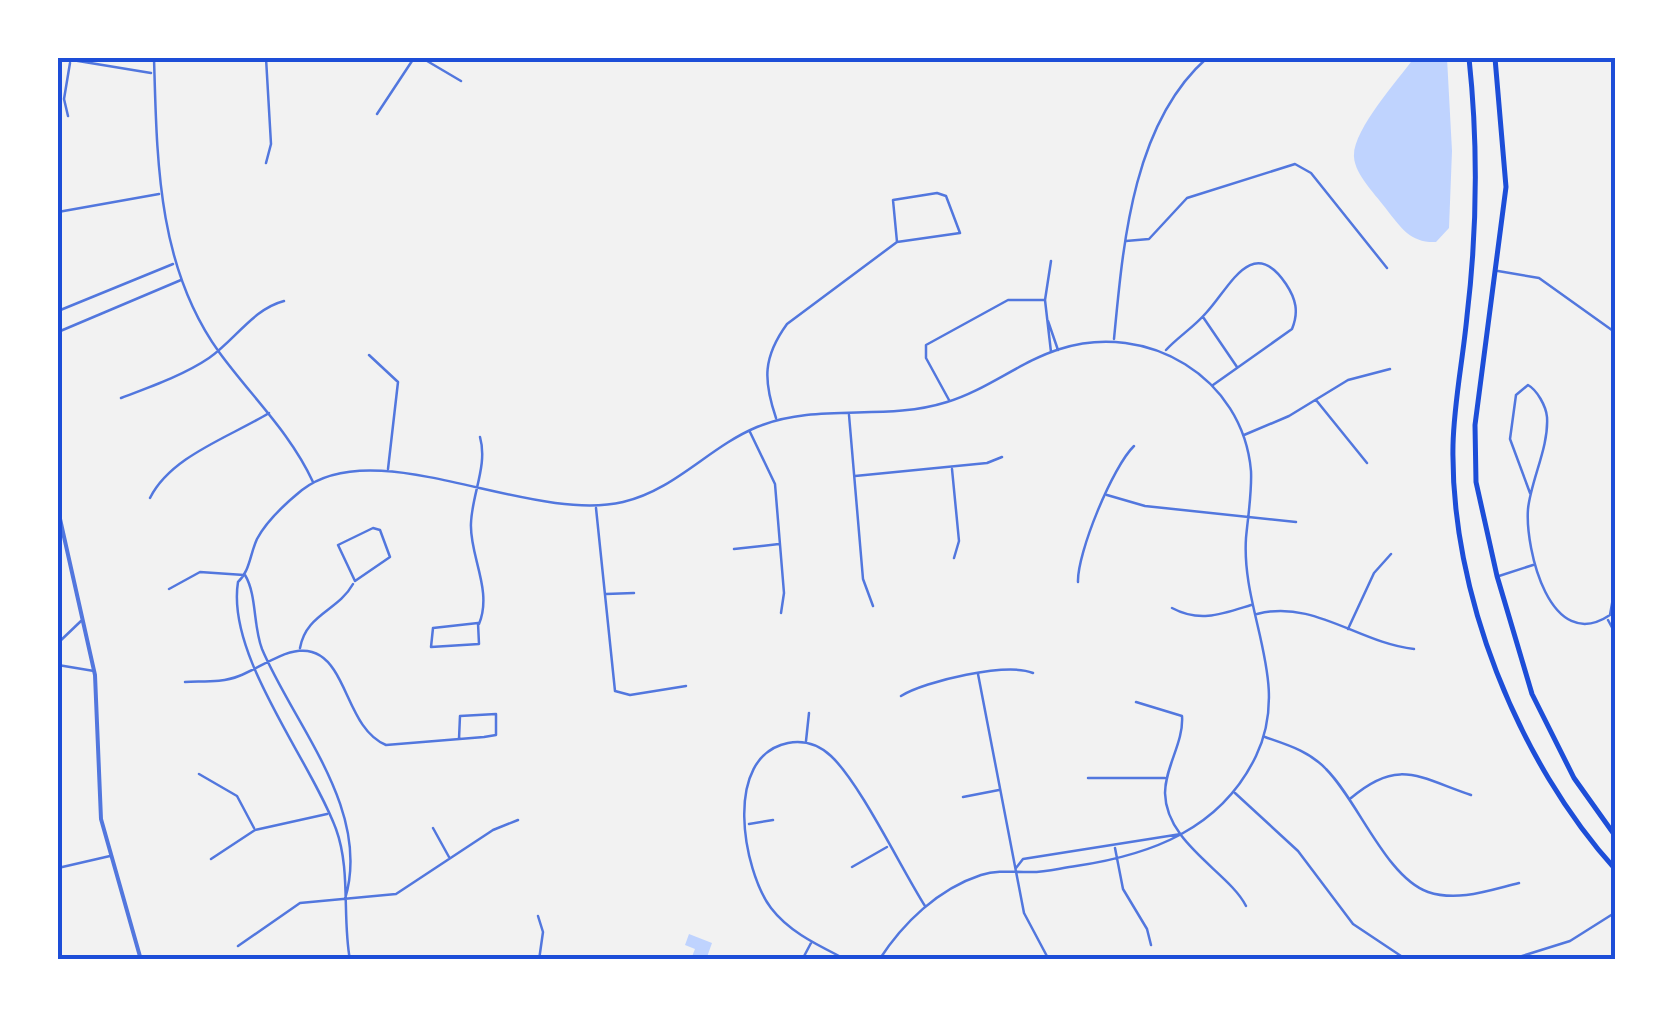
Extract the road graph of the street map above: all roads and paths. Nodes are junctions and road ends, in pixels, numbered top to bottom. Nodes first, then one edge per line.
1 (60, 58) edge
2 (154, 58) edge
3 (266, 58) edge
4 (414, 58) edge
5 (422, 58) edge
6 (1207, 58) edge
7 (1469, 58) edge
8 (1495, 58) edge
9 (70, 62) junction
10 (154, 73) junction
11 (461, 80) dead end
12 (378, 114) dead end
13 (68, 116) dead end
14 (266, 163) dead end
15 (161, 194) junction
16 (58, 212) edge
17 (1126, 240) junction
18 (896, 242) junction
19 (1052, 261) dead end
20 (175, 263) junction
21 (1387, 268) dead end
22 (1498, 271) junction
23 (181, 280) junction
24 (284, 300) dead end
25 (1045, 300) junction
26 (58, 311) edge
27 (1203, 317) junction
28 (1048, 320) junction
29 (58, 332) edge
30 (1616, 333) edge
31 (1114, 340) junction
32 (1058, 350) junction
33 (218, 351) junction
34 (1051, 352) junction
35 (1165, 352) junction
36 (369, 355) dead end
37 (1238, 368) junction
38 (1390, 369) dead end
39 (1213, 385) junction
40 (122, 398) dead end
41 (1315, 399) junction
42 (950, 402) junction
43 (270, 413) junction
44 (849, 413) junction
45 (776, 420) junction
46 (750, 430) junction
47 (480, 436) dead end
48 (1242, 436) junction
49 (1134, 446) dead end
50 (1002, 457) dead end
51 (1367, 464) dead end
52 (952, 468) junction
53 (388, 471) junction
54 (854, 476) junction
55 (312, 482) junction
56 (476, 489) junction
57 (1530, 493) junction
58 (1107, 495) junction
59 (150, 498) dead end
60 (596, 506) junction
61 (58, 510) edge
62 (1249, 517) junction
63 (1296, 522) dead end
64 (780, 544) junction
65 (734, 549) dead end
66 (1391, 554) dead end
67 (954, 558) dead end
68 (1533, 564) junction
69 (246, 575) junction
70 (1497, 576) junction
71 (355, 581) junction
72 (1078, 582) dead end
73 (1616, 582) edge
74 (169, 589) dead end
75 (634, 593) dead end
76 (604, 594) junction
77 (1252, 605) junction
78 (873, 606) dead end
79 (1172, 608) dead end
80 (781, 613) dead end
81 (1256, 615) junction
82 (1607, 619) junction
83 (82, 620) junction
84 (479, 624) junction
85 (1347, 630) junction
86 (1616, 635) edge
87 (58, 643) edge
88 (300, 649) junction
89 (1414, 649) dead end
90 (268, 660) junction
91 (58, 665) edge
92 (256, 668) junction
93 (94, 671) junction
94 (1033, 673) dead end
95 (978, 674) junction
96 (185, 682) dead end
97 (686, 686) dead end
98 (901, 696) dead end
99 (1136, 702) dead end
100 (809, 712) dead end
101 (1264, 736) junction
102 (460, 739) junction
103 (806, 742) junction
104 (199, 774) dead end
105 (1088, 778) dead end
106 (1167, 778) junction
107 (1000, 790) junction
108 (1234, 792) junction
109 (1470, 795) dead end
110 (963, 798) dead end
111 (1350, 799) junction
112 (329, 813) junction
113 (518, 820) dead end
114 (773, 820) dead end
115 (748, 824) junction
116 (432, 828) dead end
117 (255, 830) junction
118 (1182, 834) junction
119 (1616, 837) edge
120 (888, 846) junction
121 (1115, 847) junction
122 (111, 856) junction
123 (450, 858) junction
124 (211, 860) dead end
125 (1116, 860) junction
126 (852, 867) dead end
127 (58, 868) edge
128 (1015, 869) junction
129 (1616, 870) edge
130 (1519, 883) dead end
131 (344, 900) junction
132 (925, 906) junction
133 (1246, 906) dead end
134 (1616, 912) edge
135 (538, 916) dead end
136 (812, 942) junction
137 (1152, 945) dead end
138 (238, 946) dead end
139 (1392, 953) junction
140 (141, 960) edge
141 (350, 960) edge
142 (539, 960) edge
143 (802, 960) edge
144 (847, 960) edge
145 (879, 960) edge
146 (1050, 960) edge
147 (1390, 960) edge
148 (1407, 960) edge
149 (1509, 960) edge

1 - 9 street
2 - 10 street
3 - 14 street
4 - 12 street
5 - 11 street
6 - 17 street
7 - 129 main road
8 - 22 main road
9 - 10 street
9 - 13 street
10 - 15 street
15 - 16 street
15 - 20 street
17 - 21 street
17 - 31 street
18 - 18 street
18 - 45 street
19 - 25 street
20 - 23 street
20 - 26 street
22 - 30 street
22 - 70 main road
23 - 29 street
23 - 33 street
24 - 33 street
25 - 28 street
25 - 42 street
27 - 35 street
27 - 37 street
27 - 37 street
28 - 32 street
28 - 34 street
31 - 32 street
31 - 35 street
32 - 34 street
33 - 40 street
33 - 43 street
34 - 42 street
35 - 39 street
36 - 53 street
37 - 39 street
38 - 41 street
39 - 48 street
41 - 48 street
41 - 51 street
42 - 44 street
43 - 55 street
43 - 59 street
44 - 45 street
44 - 54 street
45 - 46 street
46 - 60 street
46 - 64 street
47 - 56 street
48 - 62 street
49 - 58 street
50 - 52 street
52 - 54 street
52 - 67 street
53 - 55 street
53 - 56 street
54 - 78 street
55 - 69 street
56 - 60 street
56 - 84 street
57 - 57 street
57 - 68 street
58 - 62 street
58 - 72 street
60 - 76 street
61 - 83 street
62 - 63 street
62 - 77 street
64 - 65 street
64 - 80 street
66 - 85 street
68 - 70 street
68 - 82 street
69 - 74 street
69 - 90 street
69 - 92 street
70 - 119 main road
71 - 71 street
71 - 88 street
73 - 82 street
75 - 76 street
76 - 97 street
77 - 79 street
77 - 81 street
81 - 85 street
81 - 101 street
82 - 86 street
83 - 87 street
83 - 93 street
84 - 84 street
85 - 89 street
88 - 90 street
88 - 102 street
90 - 92 street
90 - 131 street
91 - 93 street
92 - 96 street
92 - 112 street
93 - 122 street
94 - 95 street
95 - 98 street
95 - 107 street
99 - 106 street
100 - 103 street
101 - 108 street
101 - 111 street
102 - 102 street
103 - 115 street
103 - 120 street
104 - 117 street
105 - 106 street
106 - 118 street
107 - 110 street
107 - 128 street
108 - 118 street
108 - 139 street
109 - 111 street
111 - 130 street
112 - 117 street
112 - 131 street
113 - 123 street
114 - 115 street
115 - 136 street
116 - 123 street
117 - 124 street
118 - 121 street
118 - 125 street
118 - 133 street
120 - 126 street
120 - 132 street
121 - 125 street
121 - 128 street
122 - 127 street
122 - 140 street
123 - 131 street
125 - 128 street
125 - 137 street
128 - 132 street
128 - 146 street
131 - 138 street
131 - 141 street
132 - 145 street
134 - 149 street
135 - 142 street
136 - 143 street
136 - 144 street
139 - 147 street
139 - 148 street

